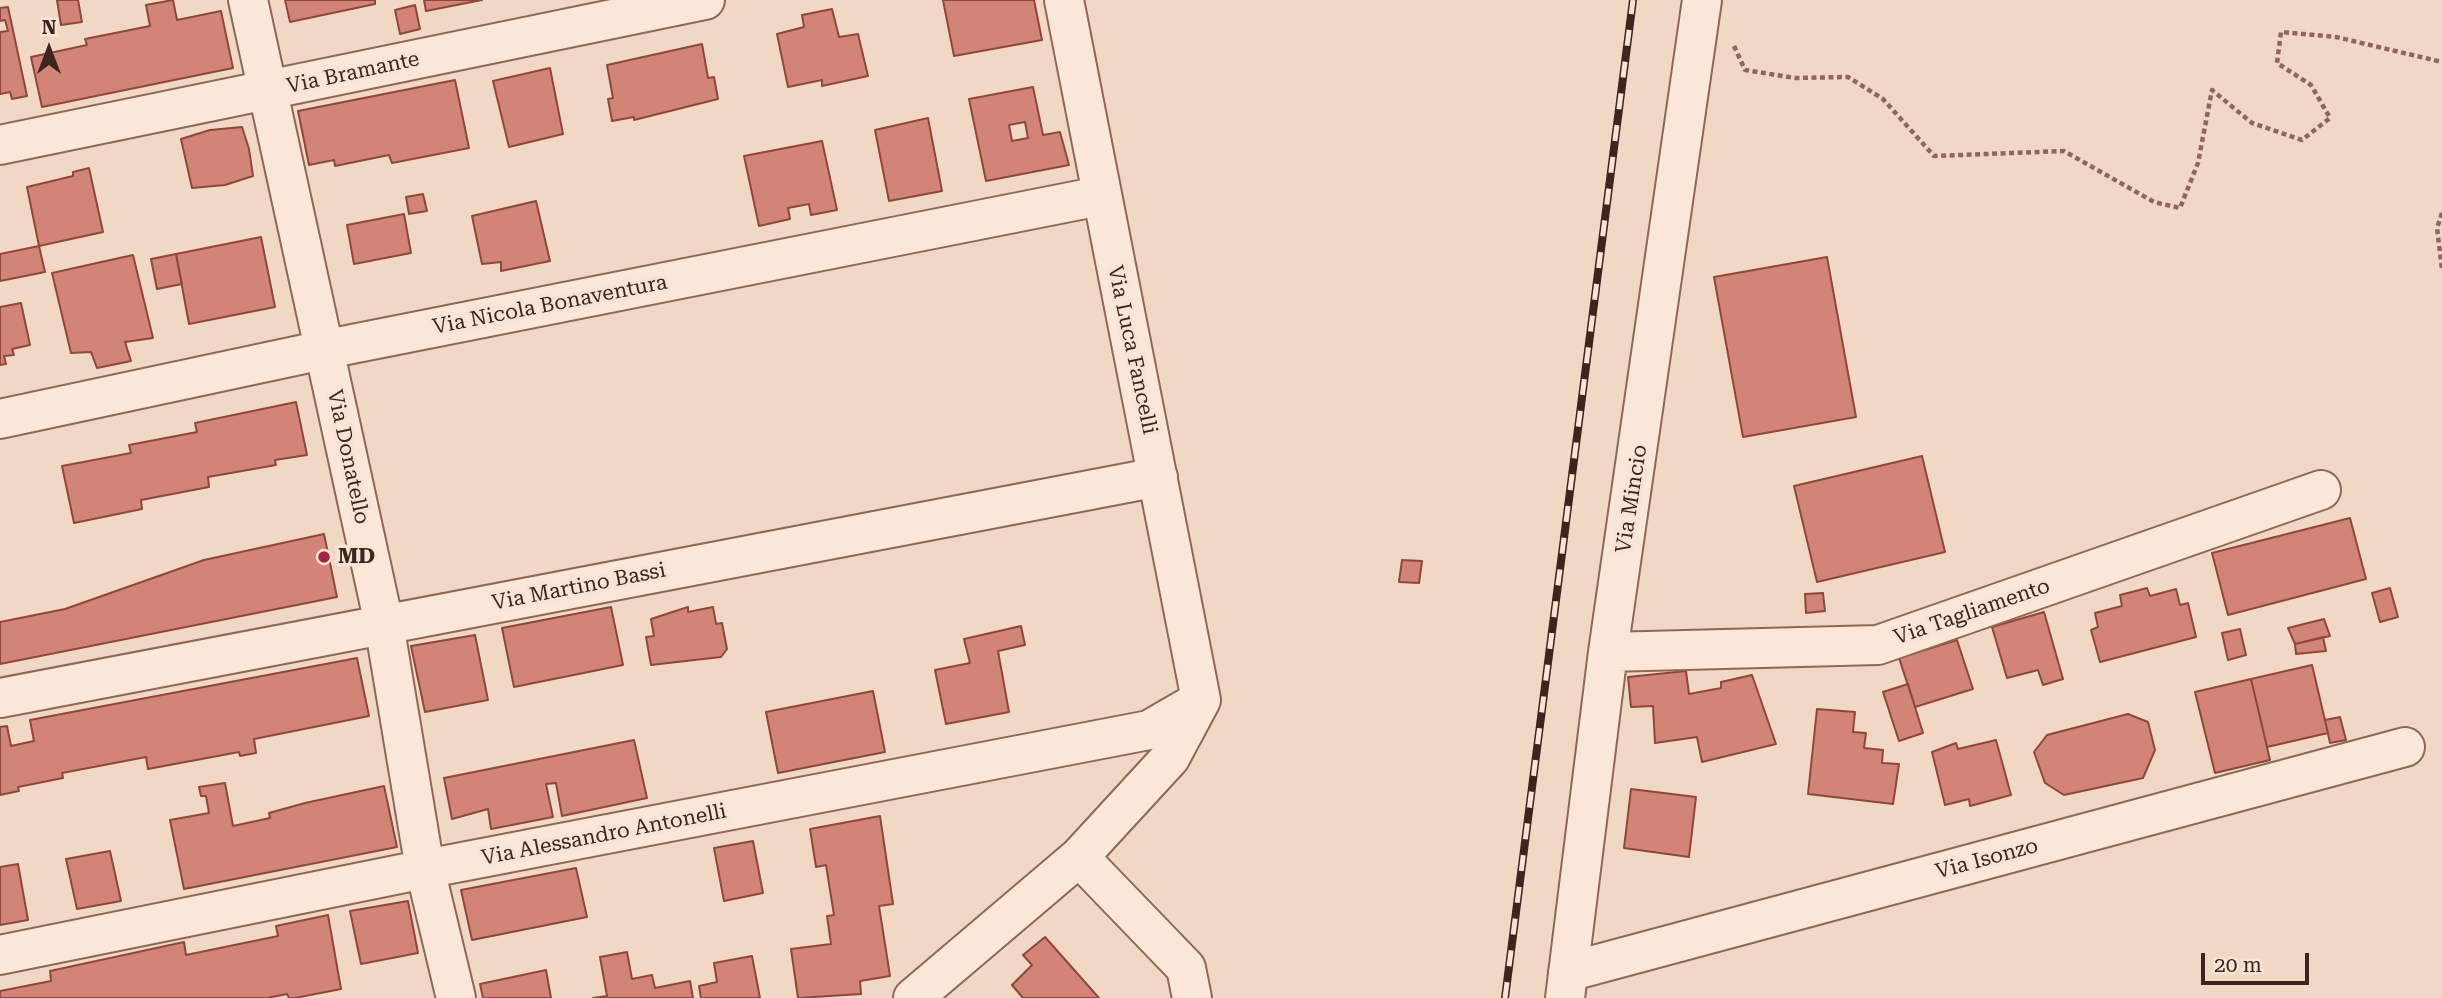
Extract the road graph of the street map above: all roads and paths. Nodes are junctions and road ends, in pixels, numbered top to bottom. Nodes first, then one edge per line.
1 (248, 0) edge
2 (705, 0) edge
3 (1065, 0) edge
4 (1702, 0) edge
5 (1731, 39) dead end
6 (2442, 62) edge
7 (267, 90) junction
8 (0, 145) edge
9 (1100, 196) junction
10 (2442, 213) edge
11 (2442, 269) edge
12 (325, 350) junction
13 (0, 419) edge
14 (1158, 477) junction
15 (2321, 490) dead end
16 (384, 624) junction
17 (1608, 652) junction
18 (0, 698) edge
19 (1201, 700) junction
20 (2405, 747) dead end
21 (1079, 857) junction
22 (425, 869) junction
23 (0, 955) edge
24 (1567, 985) edge
25 (935, 992) edge
26 (456, 998) edge
27 (1192, 998) edge

1 - 7 street, Via Donatello
2 - 7 street, Via Bramante
3 - 9 street, Via Luca Fancelli
4 - 17 street, Via Mincio
5 - 6 path
7 - 8 street, Via Bramante
7 - 12 street, Via Donatello
9 - 12 street, Via Nicola Bonaventura
9 - 14 street, Via Luca Fancelli
10 - 11 path
12 - 13 street, Via Nicola Bonaventura
12 - 16 street, Via Donatello
14 - 16 street, Via Martino Bassi
14 - 19 street, Via Luca Fancelli
15 - 17 street, Via Tagliamento
16 - 18 street, Via Martino Bassi
16 - 22 street, Via Donatello
17 - 24 street, Via Mincio
19 - 21 street
19 - 22 street, Via Alessandro Antonelli
20 - 24 street, Via Isonzo
21 - 25 street
21 - 27 street
22 - 23 street, Via Alessandro Antonelli
22 - 26 street, Via Donatello

